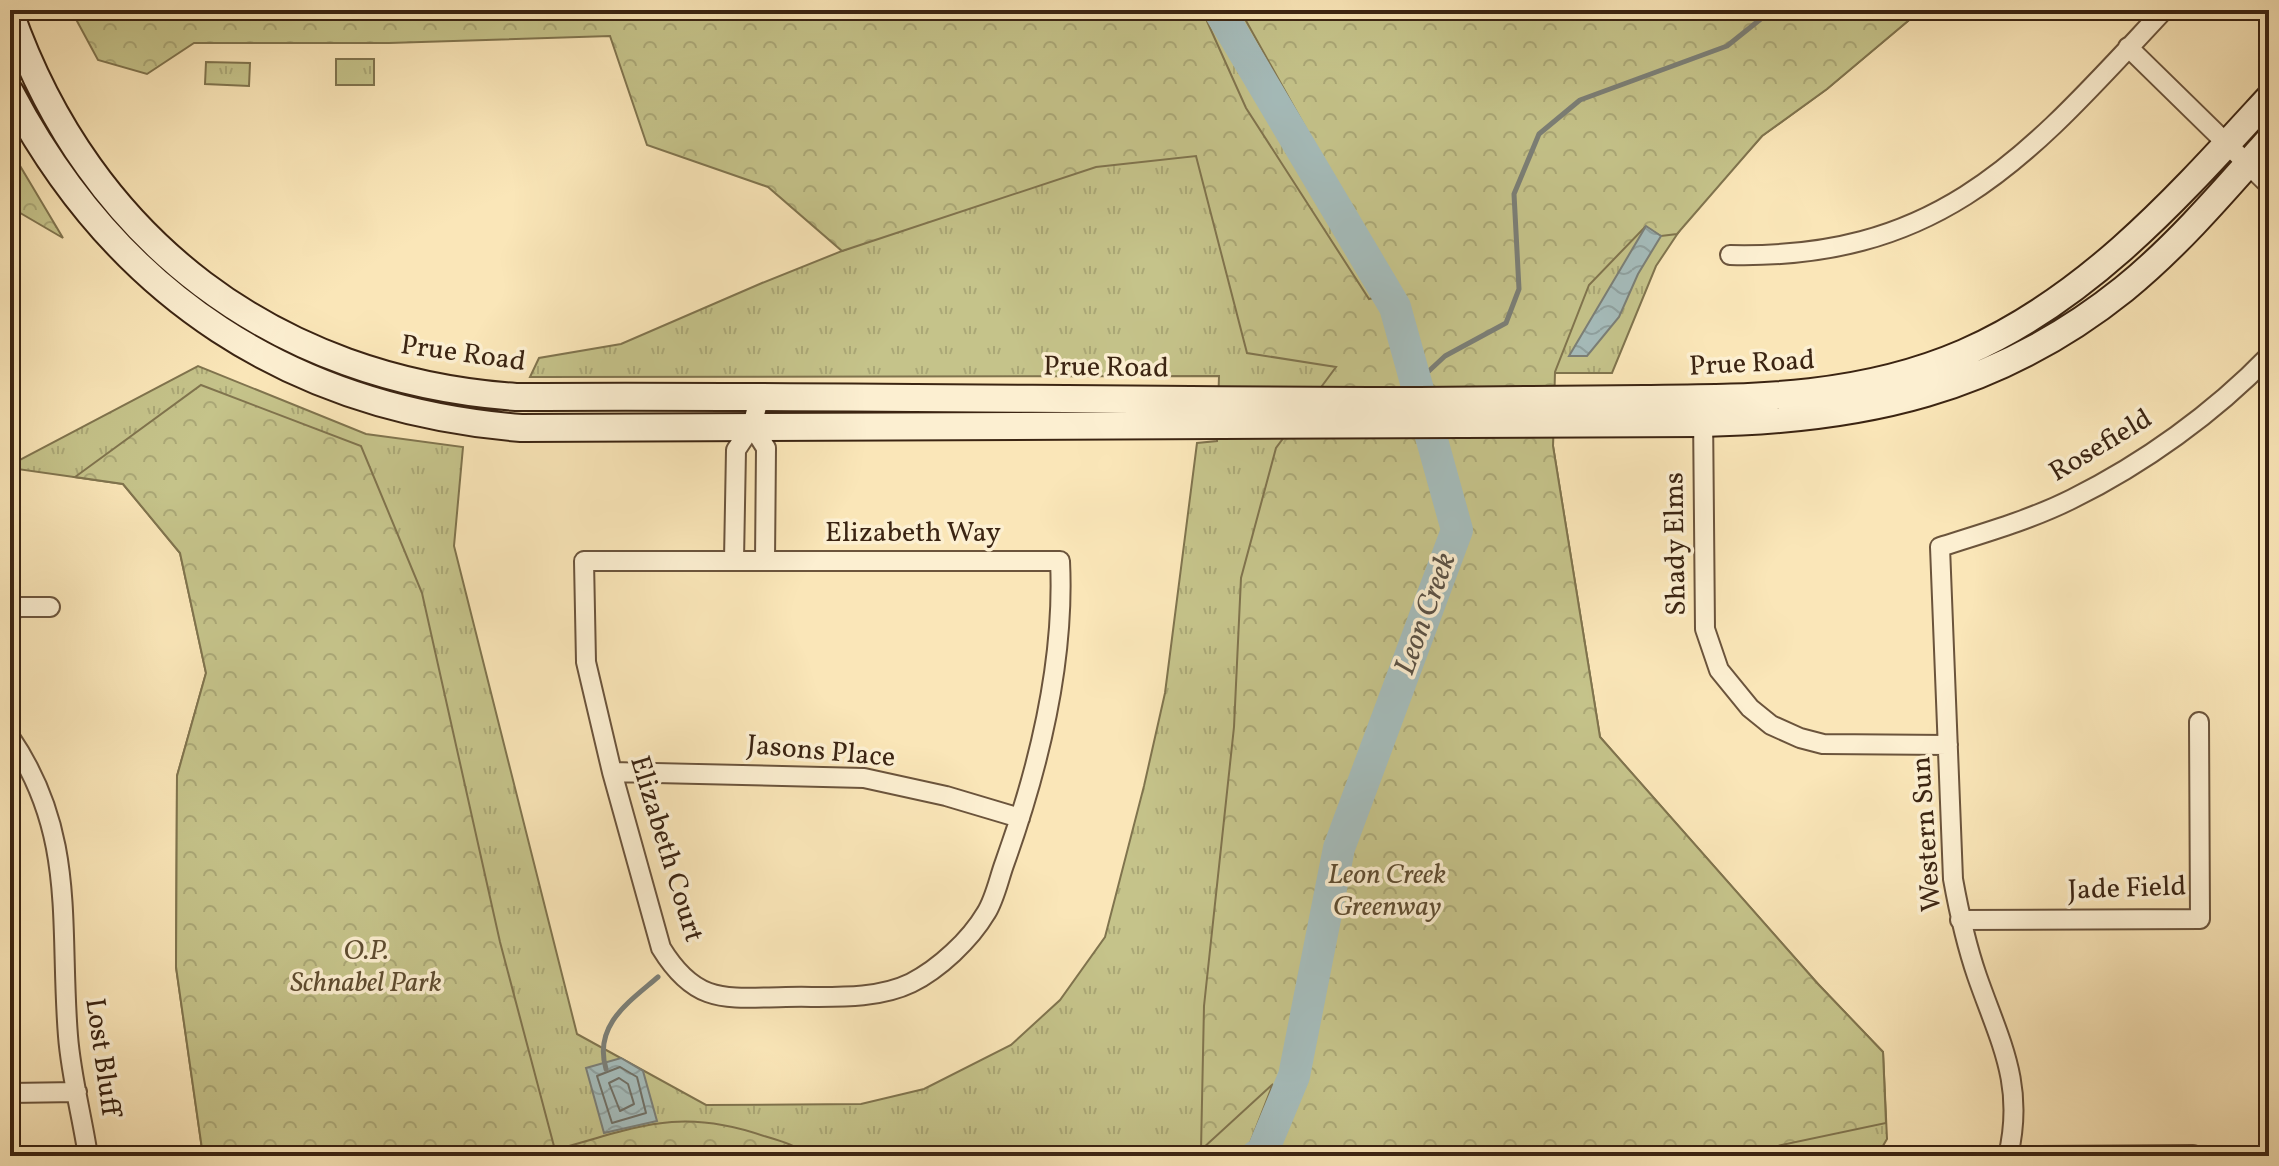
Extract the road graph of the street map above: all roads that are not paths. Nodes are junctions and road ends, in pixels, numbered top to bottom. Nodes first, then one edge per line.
1 (2164, 10) edge
2 (10, 13) edge
3 (2128, 47) junction
4 (10, 92) edge
5 (2269, 98) edge
6 (2269, 140) edge
7 (2227, 144) junction
8 (2247, 164) junction
9 (2269, 185) edge
10 (1730, 255) dead end
11 (2269, 356) edge
12 (760, 395) junction
13 (1703, 411) junction
14 (1204, 412) junction
15 (752, 426) junction
16 (1940, 547) joint
17 (734, 560) junction
18 (584, 561) joint
19 (765, 561) junction
20 (1060, 561) joint
21 (50, 607) dead end
22 (10, 613) edge
23 (2199, 722) dead end
24 (10, 737) edge
25 (1948, 745) junction
26 (612, 772) junction
27 (1020, 818) junction
28 (1960, 920) junction
29 (77, 1092) junction
30 (10, 1093) edge
31 (2193, 1155) edge
32 (88, 1156) edge
33 (2008, 1156) edge
34 (2039, 1156) edge

1 - 3 street
2 - 12 main road, Prue Road
3 - 7 street
3 - 10 street
4 - 15 main road, Prue Road
5 - 7 main road, Prue Road
6 - 8 main road, Prue Road
7 - 8 street
7 - 13 main road, Prue Road
8 - 9 street
8 - 13 main road, Prue Road
11 - 16 street, Rosefield
12 - 14 main road, Prue Road
12 - 15 street
13 - 14 main road, Prue Road
13 - 25 street, Shady Elms
14 - 15 main road, Prue Road
15 - 17 street
15 - 19 street
16 - 25 street, Western Sun
17 - 18 street, Elizabeth Way
17 - 19 street, Elizabeth Way
18 - 26 street, Elizabeth Court
19 - 20 street, Elizabeth Way
20 - 27 street, Elizabeth Court
21 - 22 street
23 - 28 street, Jade Field
24 - 29 street, Lost Bluff
25 - 28 street, Western Sun
26 - 27 street, Jasons Place
26 - 27 street, Elizabeth Court
28 - 33 street, Western Sun
29 - 30 street
29 - 32 street, Lost Bluff
31 - 34 street

